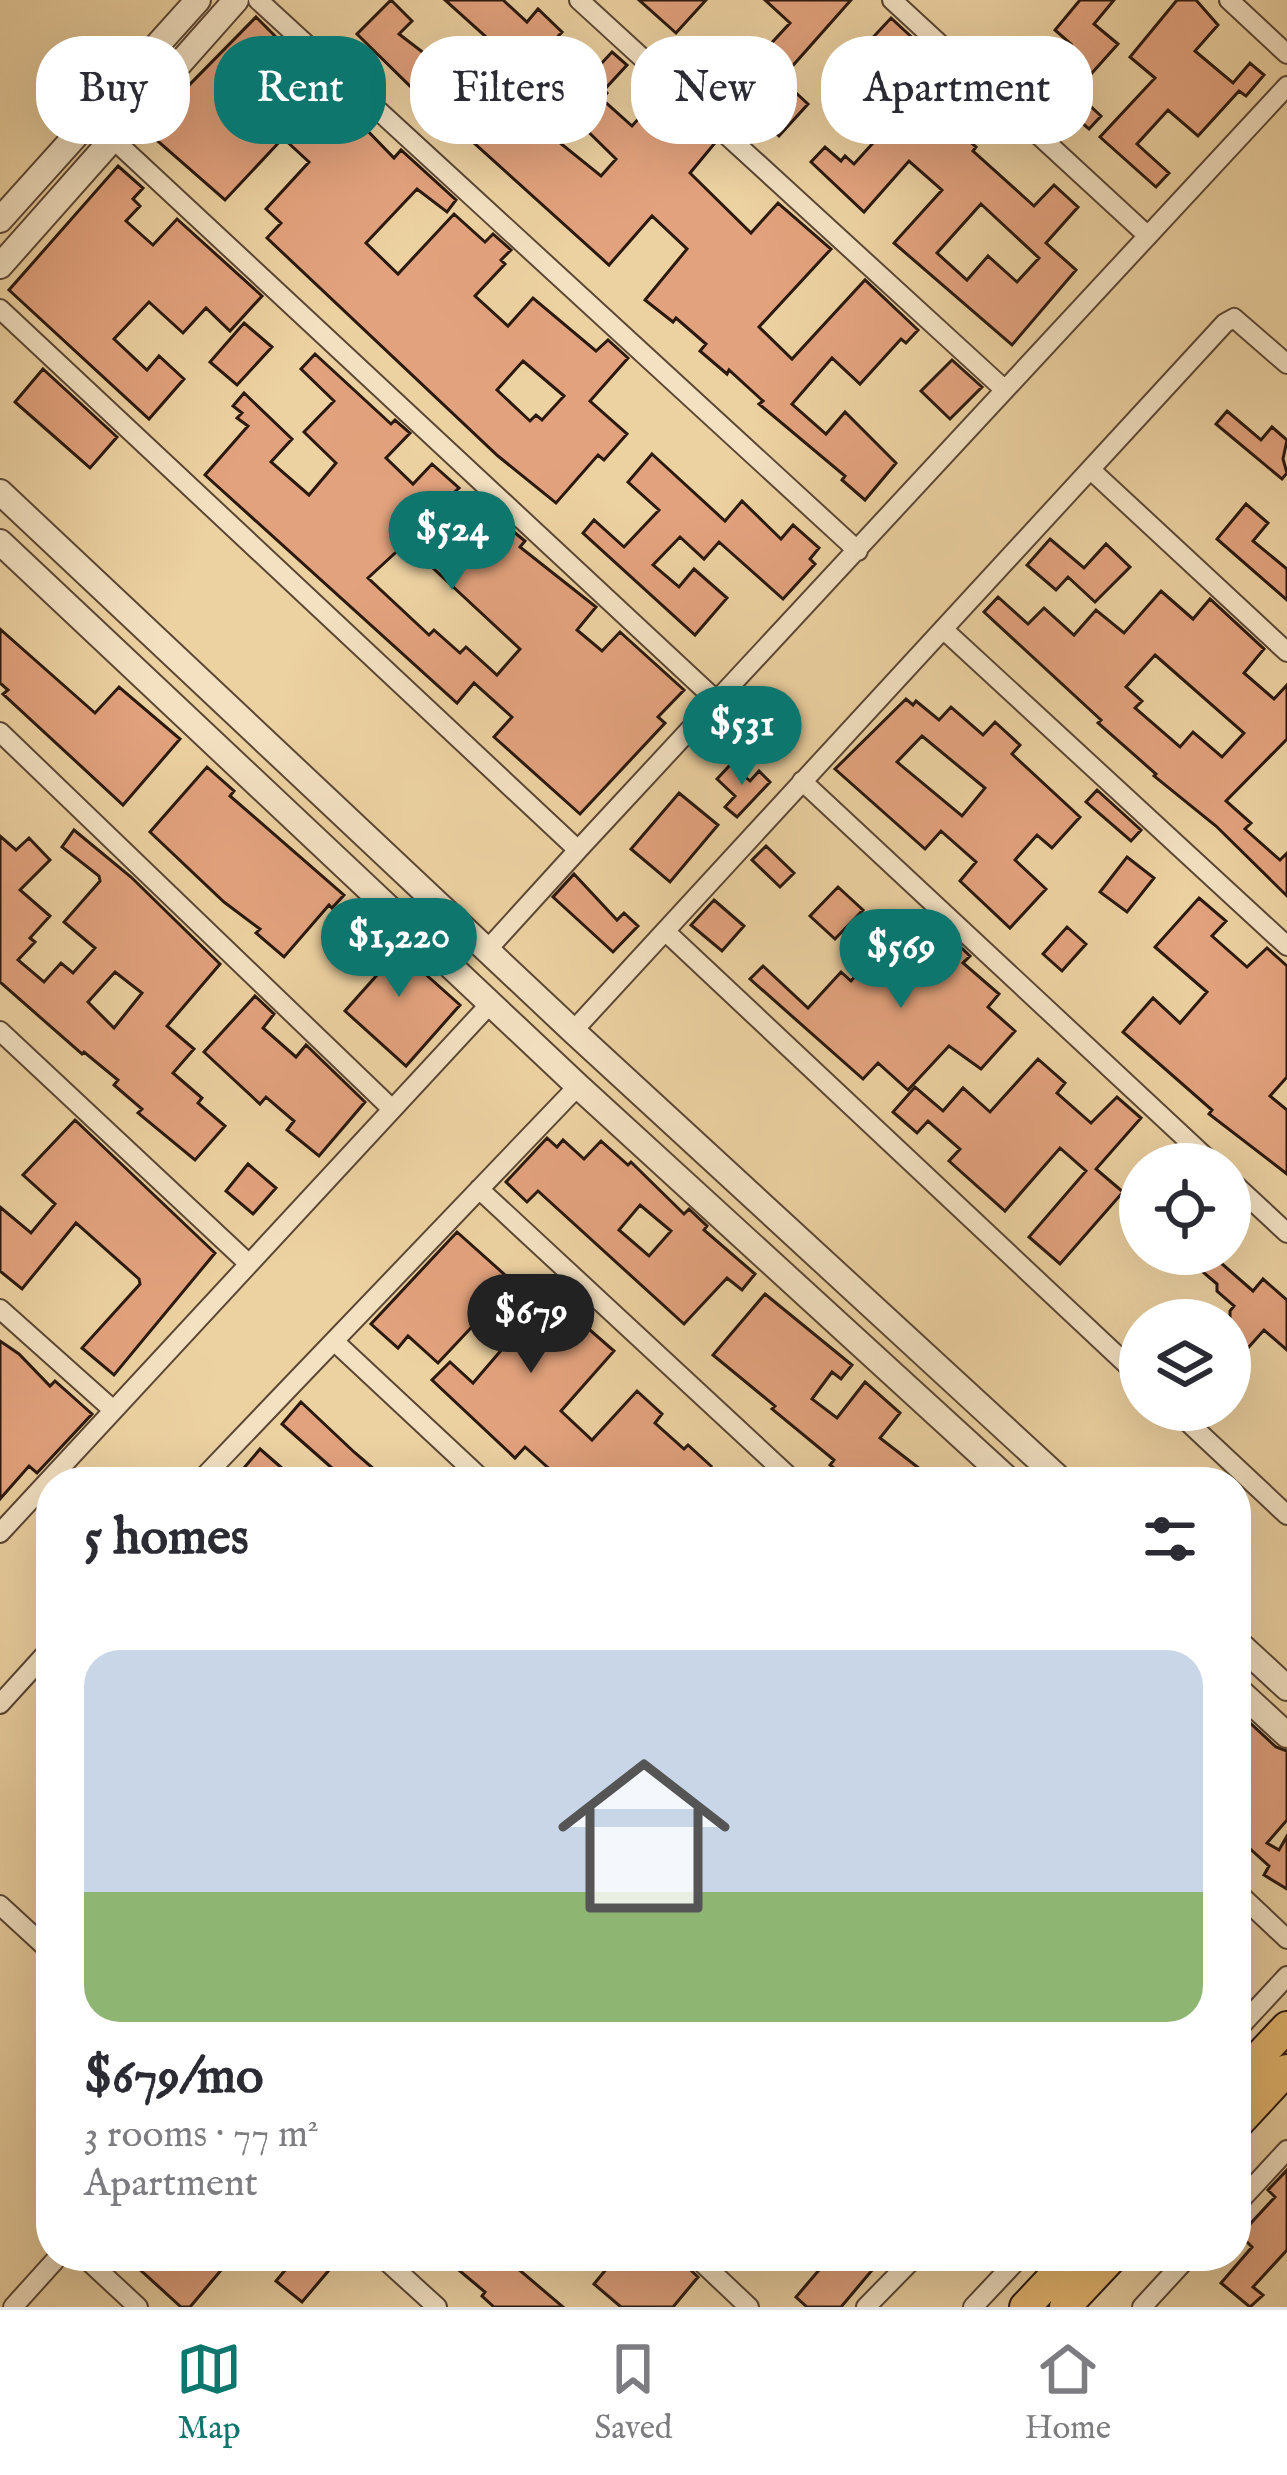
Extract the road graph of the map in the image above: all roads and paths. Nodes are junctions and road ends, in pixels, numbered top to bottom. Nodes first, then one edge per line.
1 (198, 0) edge
2 (236, 0) edge
3 (258, 0) edge
4 (579, 0) edge
5 (892, 0) edge
6 (1229, 0) edge
7 (190, 52) edge
8 (1287, 54) edge
9 (1287, 86) edge
10 (109, 144) edge
11 (118, 144) edge
12 (0, 220) edge
13 (1148, 236) junction
14 (0, 266) edge
15 (0, 309) edge
16 (1287, 364) edge
17 (1005, 390) junction
18 (1090, 470) junction
19 (0, 492) edge
20 (0, 542) edge
21 (858, 551) junction
22 (943, 629) junction
23 (1287, 652) edge
24 (718, 702) junction
25 (0, 732) edge
26 (802, 781) junction
27 (578, 850) junction
28 (664, 932) junction
29 (1287, 946) edge
30 (487, 950) junction
31 (490, 1004) junction
32 (0, 1031) edge
33 (573, 1031) junction
34 (578, 1086) junction
35 (639, 1092) junction
36 (392, 1108) junction
37 (614, 1119) junction
38 (1190, 1143) edge
39 (479, 1189) junction
40 (1251, 1200) edge
41 (1287, 1233) edge
42 (248, 1262) junction
43 (0, 1309) edge
44 (334, 1341) junction
45 (1119, 1357) edge
46 (112, 1409) junction
47 (1197, 1431) edge
48 (60, 1467) edge
49 (213, 1467) edge
50 (469, 1467) edge
51 (779, 1467) edge
52 (995, 1467) edge
53 (1047, 1467) edge
54 (1236, 1467) edge
55 (1251, 1481) edge
56 (36, 1493) edge
57 (1287, 1515) edge
58 (0, 1533) edge
59 (1251, 1655) edge
60 (36, 1667) edge
61 (1287, 1688) edge
62 (1251, 1702) edge
63 (0, 1704) edge
64 (1287, 1735) edge
65 (0, 1904) edge
66 (1251, 1911) edge
67 (36, 1938) edge
68 (1287, 1939) edge
69 (1287, 1976) edge
70 (1251, 2015) edge
71 (1287, 2027) edge
72 (1251, 2065) edge
73 (1287, 2070) edge
74 (1251, 2109) edge
75 (1287, 2150) edge
76 (1251, 2189) edge
77 (45, 2271) edge
78 (99, 2271) edge
79 (397, 2271) edge
80 (710, 2271) edge
81 (901, 2271) edge
82 (1007, 2271) edge
83 (1058, 2271) edge
84 (1099, 2271) edge
85 (1176, 2271) edge
86 (1146, 2306) edge
87 (13, 2307) edge
88 (138, 2307) edge
89 (437, 2307) edge
90 (749, 2307) edge
91 (866, 2307) edge
92 (974, 2307) edge
93 (1025, 2307) edge
94 (1065, 2307) edge

1 - 12 street
2 - 7 street
3 - 21 street
4 - 17 street
5 - 13 street
6 - 8 street
9 - 13 street
10 - 14 street
11 - 24 street
13 - 17 street
15 - 27 street
16 - 18 street
17 - 21 street
18 - 22 street
18 - 23 street
19 - 30 street
20 - 31 street
21 - 24 street
22 - 26 street
22 - 29 street
24 - 27 street
25 - 36 street
26 - 28 street
26 - 38 street
27 - 30 street
28 - 33 street
28 - 45 street
30 - 33 street
31 - 34 street
31 - 36 street
32 - 42 street
33 - 35 street
34 - 37 street
34 - 39 street
35 - 37 street
35 - 53 street
36 - 42 street
37 - 52 street
39 - 44 street
39 - 51 street
40 - 41 street
42 - 46 street
43 - 46 street
44 - 49 street
44 - 50 street
46 - 48 street
47 - 54 street
55 - 57 street
56 - 58 street
59 - 61 street
60 - 63 street
62 - 64 street
65 - 67 street
66 - 68 street
69 - 70 street
71 - 72 highway
73 - 74 highway
75 - 76 street
77 - 87 street
78 - 88 street
79 - 89 street
80 - 90 street
81 - 91 street
82 - 92 street
83 - 93 highway
84 - 94 highway
85 - 86 street

